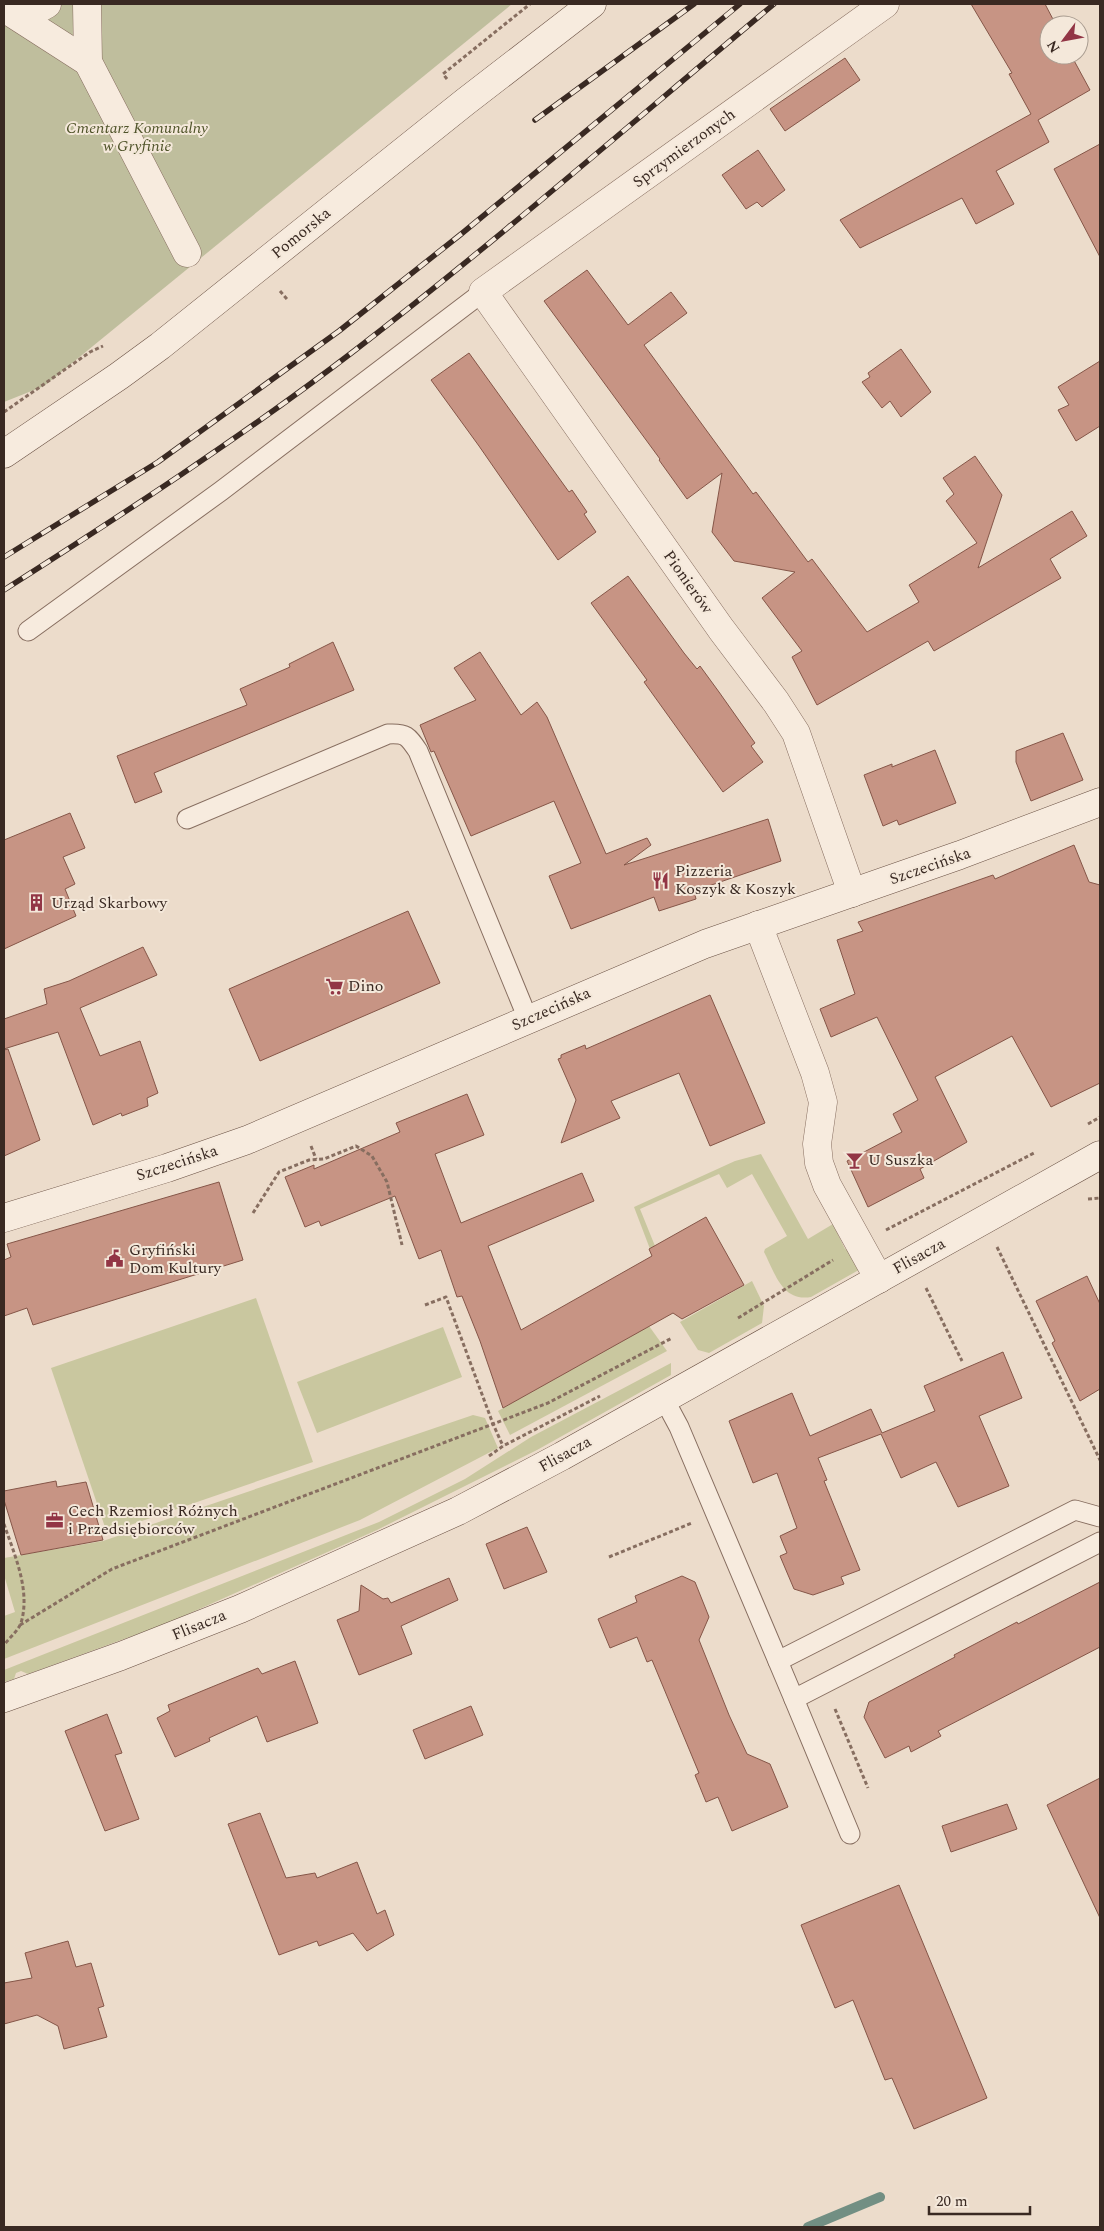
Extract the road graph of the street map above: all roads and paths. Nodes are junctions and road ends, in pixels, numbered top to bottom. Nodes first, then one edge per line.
1 (47, 4) edge
2 (87, 4) edge
3 (530, 4) edge
4 (592, 4) edge
5 (885, 4) edge
6 (4, 7) edge
7 (88, 62) junction
8 (451, 85) dead end
9 (187, 252) dead end
10 (483, 292) junction
11 (4, 454) edge
12 (28, 630) dead end
13 (1100, 802) edge
14 (187, 819) dead end
15 (852, 893) junction
16 (758, 925) junction
17 (528, 1019) junction
18 (1100, 1117) edge
19 (1085, 1126) dead end
20 (308, 1140) dead end
21 (1042, 1148) dead end
22 (1100, 1154) edge
23 (316, 1159) junction
24 (253, 1213) dead end
25 (4, 1218) edge
26 (860, 1244) junction
27 (402, 1245) dead end
28 (996, 1246) dead end
29 (879, 1278) junction
30 (925, 1287) dead end
31 (425, 1305) dead end
32 (736, 1320) dead end
33 (672, 1338) dead end
34 (962, 1361) dead end
35 (601, 1396) dead end
36 (664, 1399) junction
37 (493, 1424) junction
38 (503, 1446) junction
39 (488, 1457) dead end
40 (1100, 1460) edge
41 (1100, 1517) edge
42 (699, 1520) dead end
43 (4, 1524) edge
44 (1100, 1542) edge
45 (609, 1557) dead end
46 (20, 1625) junction
47 (4, 1645) edge
48 (778, 1661) junction
49 (4, 1698) edge
50 (794, 1699) junction
51 (834, 1706) dead end
52 (868, 1788) dead end
53 (850, 1834) dead end

1 - 6 street
2 - 7 street
3 - 8 path
4 - 11 street, Pomorska
5 - 10 street, Sprzymierzonych
6 - 7 street
7 - 9 street
10 - 12 lane
10 - 15 street, Pionierów
13 - 15 street, Szczecińska
14 - 17 lane
15 - 16 street, Szczecińska
16 - 17 street, Szczecińska
16 - 26 street
17 - 25 street, Szczecińska
18 - 19 path
20 - 23 path
21 - 26 path
22 - 29 street, Flisacza
23 - 24 path
23 - 27 path
26 - 29 street
26 - 32 path
28 - 40 path
29 - 36 street, Flisacza
30 - 34 path
31 - 37 path
33 - 37 path
35 - 38 path
36 - 48 lane
36 - 49 street, Flisacza
37 - 38 path
37 - 46 path
38 - 39 path
41 - 48 lane
42 - 45 path
43 - 46 path
44 - 50 lane
46 - 47 path
48 - 50 lane
50 - 53 lane
51 - 52 path

